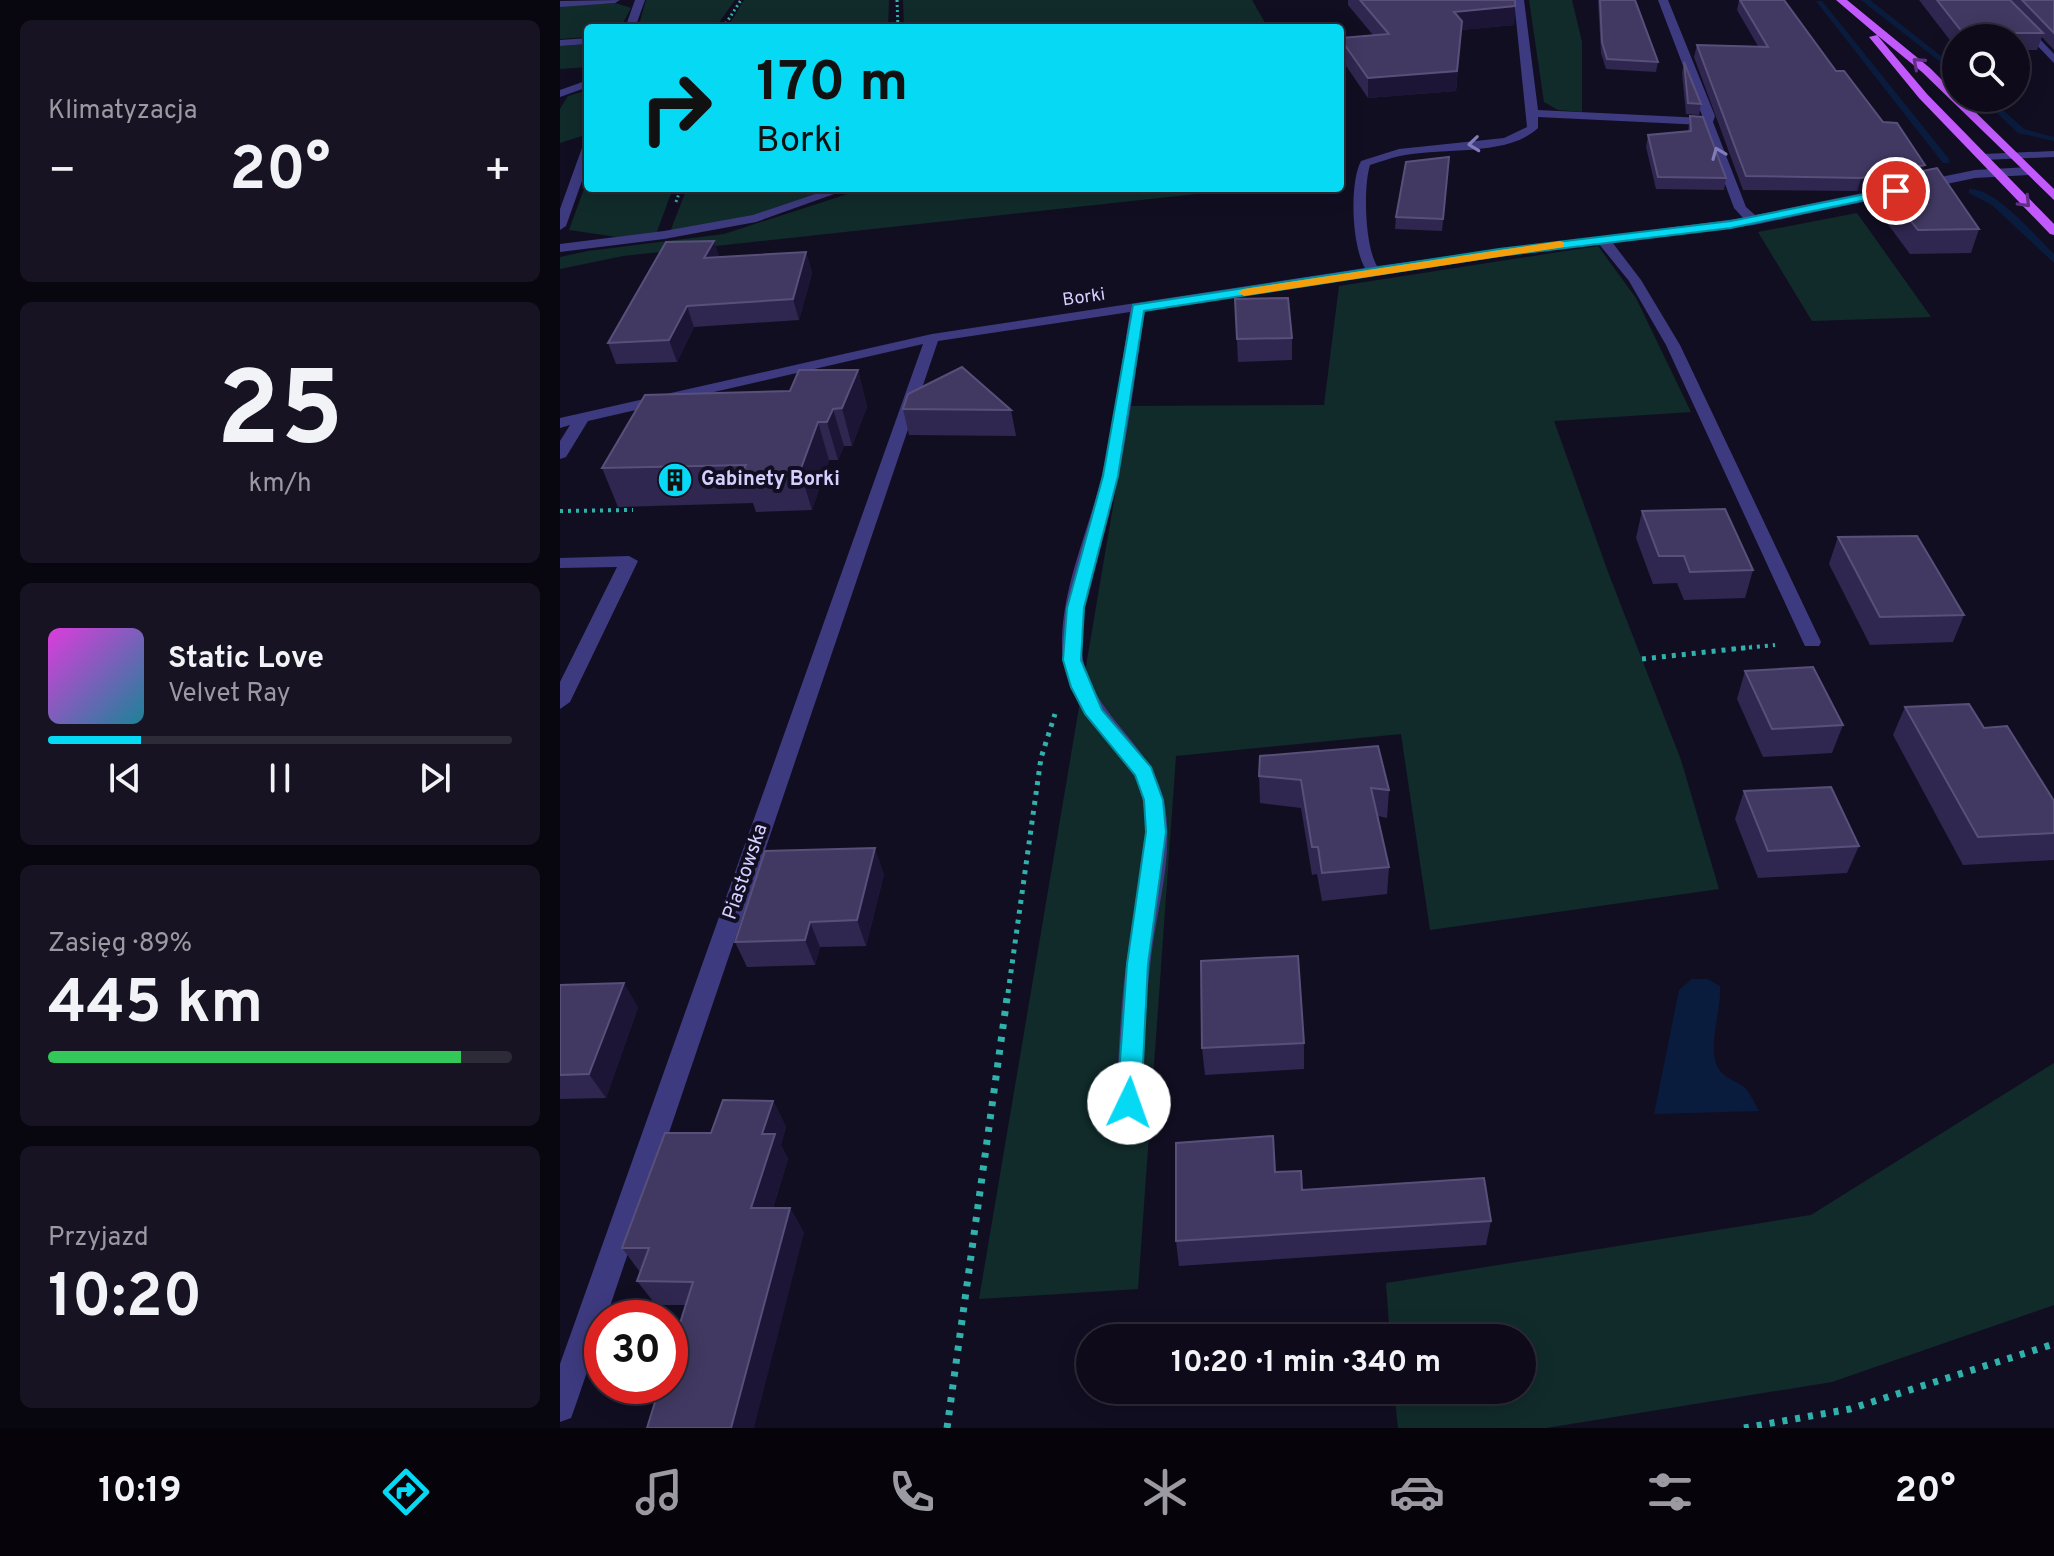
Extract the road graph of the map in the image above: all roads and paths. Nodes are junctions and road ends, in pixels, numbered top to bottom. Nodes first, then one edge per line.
1 (615, 0) edge
2 (640, 0) edge
3 (741, 0) edge
4 (897, 0) edge
5 (1519, 0) edge
6 (1663, 0) edge
7 (1841, 0) edge
8 (1998, 0) edge
9 (560, 4) edge
10 (1861, 18) junction
11 (631, 24) edge
12 (726, 24) edge
13 (898, 24) edge
14 (584, 41) edge
15 (560, 43) edge
16 (2054, 60) edge
17 (584, 85) edge
18 (560, 94) edge
19 (1533, 113) junction
20 (1707, 122) junction
21 (2054, 154) edge
22 (584, 155) edge
23 (2014, 156) junction
24 (1983, 157) junction
25 (2029, 171) junction
26 (1996, 172) junction
27 (833, 192) edge
28 (2054, 196) edge
29 (1754, 221) junction
30 (560, 226) edge
31 (2054, 231) edge
32 (1603, 240) junction
33 (560, 248) edge
34 (1374, 272) junction
35 (1138, 308) junction
36 (932, 338) junction
37 (582, 418) junction
38 (560, 423) edge
39 (560, 454) edge
40 (633, 510) dead end
41 (560, 511) edge
42 (560, 563) edge
43 (1812, 642) joint
44 (1642, 659) dead end
45 (1072, 660) junction
46 (560, 702) edge
47 (1129, 1103) dead end
48 (2054, 1344) edge
49 (560, 1407) edge
50 (947, 1428) edge
51 (1744, 1428) edge

1 - 9 street
2 - 11 street
3 - 12 path
4 - 13 path
5 - 19 street
6 - 20 street
7 - 10 main road
8 - 16 street
23 -> 10 main road
10 - 24 main road
14 - 15 street
17 - 18 street
19 - 20 street
19 -> 34 street
29 -> 20 street
21 - 23 street
22 - 30 street
23 - 24 street
23 - 25 main road
24 - 26 main road
25 - 26 street, Borki
25 - 28 main road
26 - 29 street, Borki
26 -> 31 main road
27 - 33 street
29 - 32 street, Borki
32 - 34 street, Borki
32 - 43 street
34 - 35 street, Borki
35 - 36 street, Borki
35 - 45 street
36 - 37 street, Borki
36 - 49 street, Piastowska
37 - 38 street, Borki
37 - 39 street
40 - 41 path
42 - 46 street
43 - 44 path
45 - 47 street
45 - 50 path
48 - 51 path

